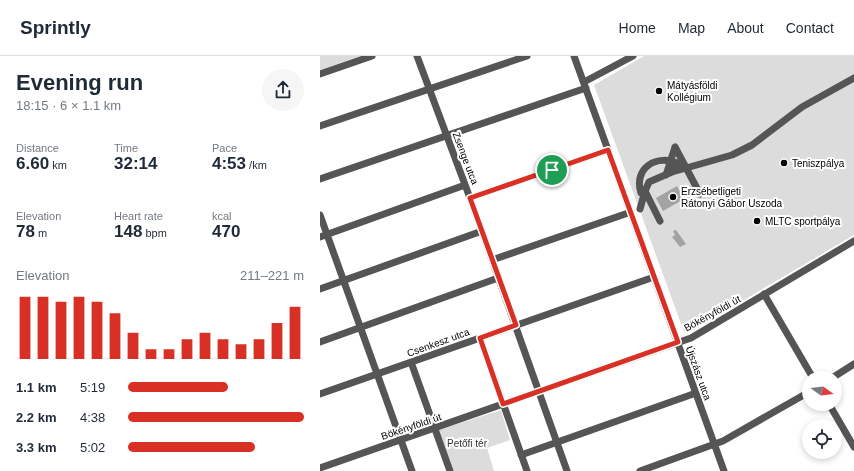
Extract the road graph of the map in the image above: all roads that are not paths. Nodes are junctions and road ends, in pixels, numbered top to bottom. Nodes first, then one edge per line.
1 (372, 56) edge
2 (417, 56) edge
3 (527, 56) edge
4 (574, 56) edge
5 (633, 56) edge
6 (320, 74) edge
7 (854, 78) edge
8 (585, 85) junction
9 (429, 89) junction
10 (320, 126) edge
11 (446, 136) junction
12 (608, 150) junction
13 (670, 160) junction
14 (680, 162) junction
15 (687, 168) junction
16 (669, 174) junction
17 (320, 179) edge
18 (465, 185) junction
19 (641, 193) junction
20 (700, 194) dead end
21 (470, 198) junction
22 (640, 209) dead end
23 (630, 212) junction
24 (320, 215) edge
25 (660, 221) dead end
26 (482, 231) junction
27 (323, 235) edge
28 (854, 241) edge
29 (492, 260) junction
30 (654, 277) junction
31 (498, 278) junction
32 (343, 281) junction
33 (320, 290) edge
34 (764, 294) junction
35 (516, 325) junction
36 (360, 328) junction
37 (480, 338) junction
38 (320, 342) edge
39 (678, 342) junction
40 (411, 362) junction
41 (854, 364) edge
42 (810, 371) edge
43 (842, 372) edge
44 (376, 375) junction
45 (538, 391) junction
46 (696, 393) junction
47 (320, 394) edge
48 (802, 396) edge
49 (503, 404) junction
50 (833, 411) edge
51 (435, 428) junction
52 (401, 440) junction
53 (556, 443) junction
54 (714, 445) junction
55 (854, 447) edge
56 (521, 455) junction
57 (320, 468) edge
58 (412, 471) edge
59 (450, 471) edge
60 (526, 471) edge
61 (567, 471) edge
62 (640, 471) edge
63 (724, 471) edge

1 - 6 street
2 - 9 street, Zsenge utca
3 - 9 street
4 - 8 street, Újszász utca
5 - 8 street
7 - 15 street
8 - 11 street
8 - 12 street, Újszász utca
9 - 10 street
9 - 11 street, Zsenge utca
11 - 17 street
11 - 18 street, Zsenge utca
12 - 21 street
12 - 23 street, Újszász utca
13 - 14 street
13 - 14 street
13 - 16 street
13 - 19 street
14 - 15 street
14 - 16 street
15 - 16 street
15 - 20 street
16 - 19 street
18 - 21 street, Zsenge utca
18 - 27 street
19 - 22 street
19 - 25 street
21 - 26 street, Zsenge utca
23 - 29 street
23 - 30 street, Újszász utca
24 - 27 street
26 - 29 street, Zsenge utca
26 - 32 street
27 - 32 street
28 - 34 street, Bökényföldi út
29 - 31 street, Zsenge utca
30 - 35 street, Csenkesz utca
30 - 39 street, Újszász utca
31 - 35 street, Zsenge utca
31 - 36 street
32 - 33 street
32 - 36 street
34 - 39 street, Bökényföldi út
34 - 42 street
35 - 37 street, Csenkesz utca
35 - 45 street, Zsenge utca
36 - 38 street
36 - 44 street
37 - 40 street, Csenkesz utca
37 - 49 street
39 - 45 street, Bökényföldi út
39 - 46 street, Újszász utca
40 - 44 street, Csenkesz utca
40 - 51 street
41 - 43 street
44 - 47 street, Csenkesz utca
44 - 52 street
45 - 49 street, Bökényföldi út
45 - 53 street, Zsenge utca
46 - 53 street
46 - 54 street, Újszász utca
48 - 54 street
49 - 51 street, Bökényföldi út
49 - 56 street
50 - 55 street
51 - 52 street, Bökényföldi út
51 - 59 street
52 - 57 street, Bökényföldi út
52 - 58 street
53 - 56 street
53 - 61 street, Zsenge utca
54 - 62 street
54 - 63 street, Újszász utca
56 - 60 street

